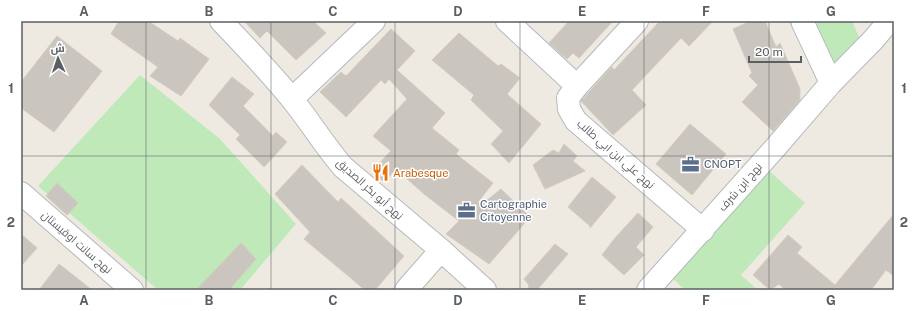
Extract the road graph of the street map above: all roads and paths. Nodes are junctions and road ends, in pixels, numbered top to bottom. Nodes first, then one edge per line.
1 (221, 21) edge
2 (374, 21) edge
3 (507, 21) edge
4 (637, 21) edge
5 (802, 21) edge
6 (889, 21) edge
7 (870, 30) edge
8 (831, 83) junction
9 (577, 86) junction
10 (292, 99) junction
11 (21, 193) edge
12 (703, 230) junction
13 (441, 250) junction
14 (132, 290) edge
15 (406, 290) edge
16 (485, 290) edge
17 (648, 290) edge

1 - 10 street, نهج أبو بكر الصديق
2 - 10 street
3 - 9 street
4 - 9 street
5 - 8 street
6 - 7 street, نهج ابن شرف
7 - 8 street, نهج ابن شرف
8 - 12 street, نهج ابن شرف
9 - 12 street, نهج علي ابن ابي طالب
10 - 13 street, نهج أبو بكر الصديق
11 - 14 street, نهج سانت اوقيستان
12 - 17 street, نهج ابن شرف
13 - 15 street
13 - 16 street, نهج أبو بكر الصديق

